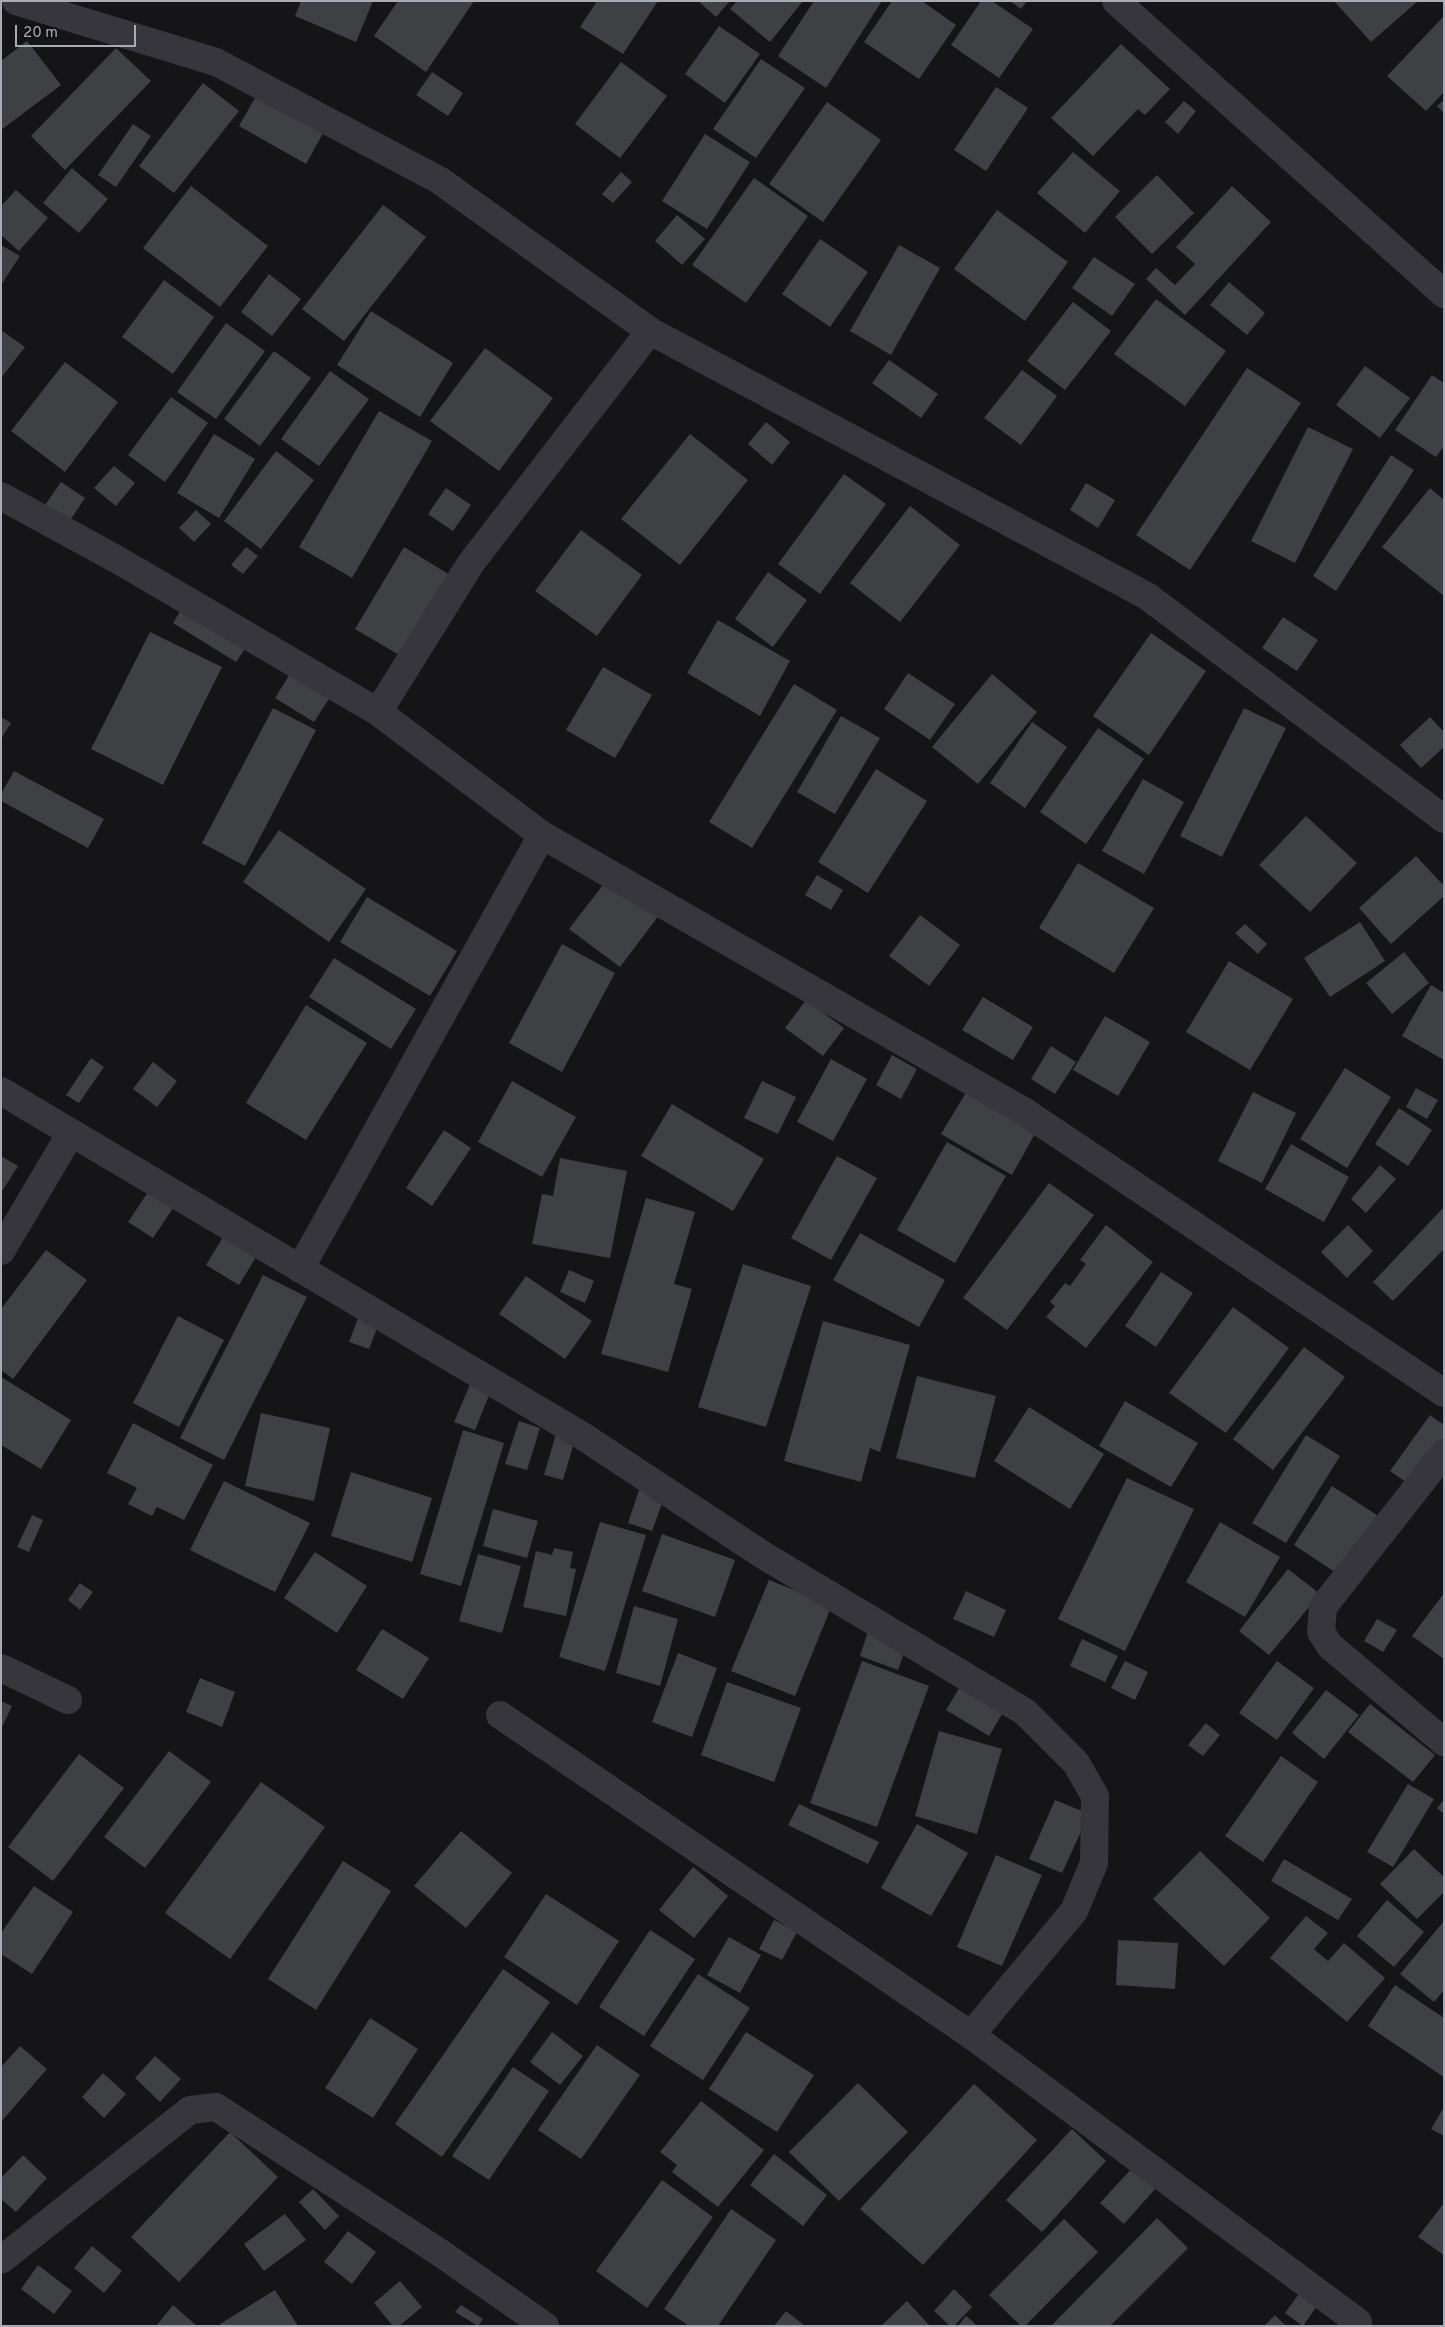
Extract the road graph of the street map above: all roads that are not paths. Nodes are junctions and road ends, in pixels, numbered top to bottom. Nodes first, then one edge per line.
1 (16, 1) edge
2 (1116, 1) edge
3 (1444, 294) edge
4 (650, 331) junction
5 (1, 496) edge
6 (378, 712) junction
7 (1444, 819) edge
8 (542, 835) junction
9 (1, 1091) edge
10 (72, 1133) junction
11 (1, 1251) edge
12 (300, 1269) junction
13 (1444, 1393) edge
14 (1444, 1453) edge
15 (1, 1668) edge
16 (68, 1700) dead end
17 (500, 1715) dead end
18 (1444, 1742) edge
19 (971, 2035) junction
20 (1, 2260) edge
21 (1358, 2322) dead end
22 (545, 2326) edge

1 - 4 street
2 - 3 street
4 - 6 street
4 - 7 street
5 - 6 street
6 - 8 street
8 - 12 street
8 - 13 street
9 - 10 street
10 - 11 street
10 - 12 street
12 - 19 street
14 - 18 street
15 - 16 street
17 - 19 street
19 - 21 street
20 - 22 street

